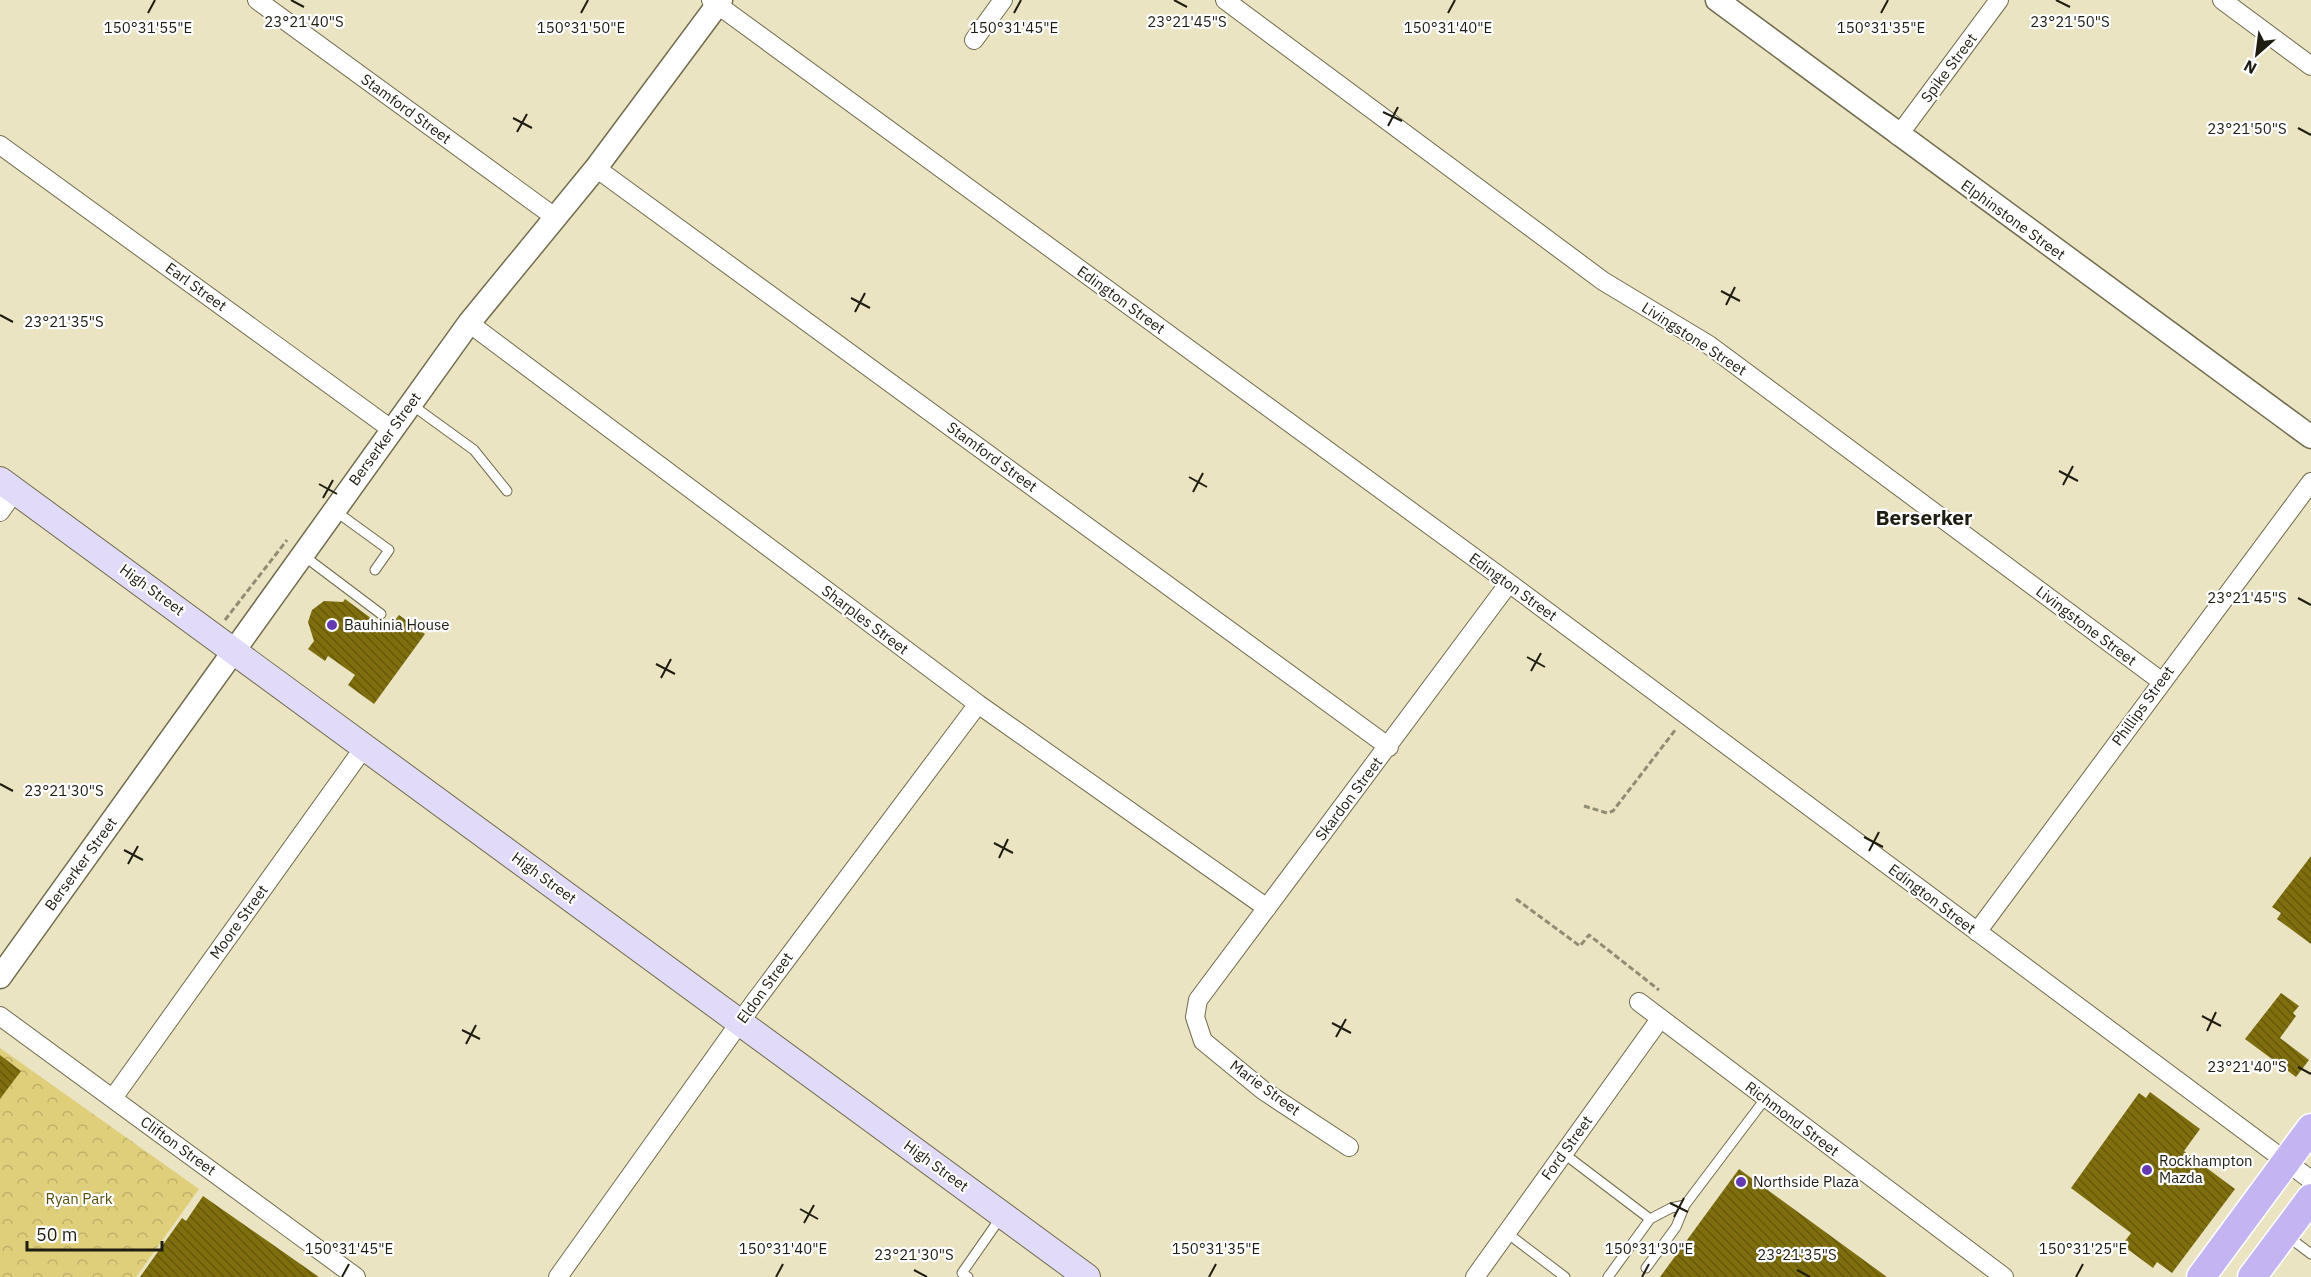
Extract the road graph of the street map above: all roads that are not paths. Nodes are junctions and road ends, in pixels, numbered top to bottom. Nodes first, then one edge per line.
1 (256, 0) edge
2 (1003, 0) edge
3 (1225, 0) edge
4 (1717, 0) edge
5 (2000, 0) edge
6 (2222, 0) edge
7 (716, 2) edge
8 (974, 40) dead end
9 (2311, 66) edge
10 (1898, 136) junction
11 (0, 145) edge
12 (596, 168) junction
13 (556, 218) junction
14 (470, 323) junction
15 (410, 404) junction
16 (391, 429) junction
17 (2311, 437) edge
18 (2311, 482) edge
19 (8, 485) edge
20 (507, 491) dead end
21 (334, 510) junction
22 (0, 512) edge
23 (302, 555) junction
24 (375, 570) dead end
25 (1509, 583) junction
26 (381, 614) dead end
27 (234, 650) junction
28 (2161, 681) junction
29 (978, 704) junction
30 (365, 746) junction
31 (1389, 747) junction
32 (1267, 908) junction
33 (1977, 932) junction
34 (0, 977) edge
35 (1639, 1002) dead end
36 (0, 1016) edge
37 (1195, 1017) joint
38 (1660, 1019) junction
39 (740, 1022) junction
40 (113, 1098) junction
41 (1766, 1099) junction
42 (2311, 1128) edge
43 (1349, 1147) dead end
44 (1563, 1153) junction
45 (2286, 1161) junction
46 (2311, 1180) edge
47 (2311, 1198) edge
48 (1685, 1204) junction
49 (1003, 1215) junction
50 (1650, 1219) junction
51 (1507, 1233) junction
52 (2284, 1234) junction
53 (2311, 1254) edge
54 (1646, 1268) dead end
55 (1994, 1274) edge
56 (356, 1277) edge
57 (558, 1277) edge
58 (968, 1277) edge
59 (1087, 1277) edge
60 (1475, 1277) edge
61 (1565, 1277) edge
62 (1608, 1277) edge
63 (2201, 1277) edge
64 (2252, 1277) edge

1 - 13 street, Stamford Street
2 - 8 street
3 - 28 street, Livingstone Street
4 - 10 street, Elphinstone Street
5 - 10 street, Spike Street
6 - 9 street
7 - 12 street, Berserker Street
7 - 25 street, Edington Street
10 - 17 street, Elphinstone Street
11 - 16 street, Earl Street
12 - 13 street, Berserker Street
12 - 31 street, Stamford Street
13 - 14 street, Berserker Street
14 - 15 street, Berserker Street
14 - 29 street, Sharples Street
15 - 16 street, Berserker Street
15 - 20 lane
16 - 21 street, Berserker Street
18 - 28 street, Phillips Street
19 - 22 street
19 - 27 main road, High Street
21 - 23 street, Berserker Street
21 - 24 lane
23 - 26 lane
23 - 27 street, Berserker Street
25 - 31 street, Skardon Street
25 - 33 street, Edington Street
27 - 30 main road, High Street
27 - 34 street, Berserker Street
28 - 33 street, Phillips Street
29 - 32 street, Sharples Street
29 - 39 street, Eldon Street
30 - 39 main road, High Street
30 - 40 street, Moore Street
31 - 32 street, Skardon Street
32 - 37 street, Skardon Street
33 - 45 street, Edington Street
35 - 38 street, Richmond Street
36 - 40 street, Clifton Street
37 - 43 street, Marie Street
38 - 41 street, Richmond Street
38 - 44 street, Ford Street
39 - 49 main road, High Street
39 - 57 street, Eldon Street
40 - 56 street, Clifton Street
41 - 48 lane
41 - 55 street, Richmond Street
42 - 45 main road
44 - 50 lane
44 - 51 street, Ford Street
45 - 46 street, Edington Street
45 - 63 main road
47 - 52 main road
48 - 50 lane
48 - 54 lane
49 - 58 lane
49 - 59 main road, High Street
50 - 62 lane
51 - 60 street, Ford Street
51 - 61 lane
52 - 53 lane
52 - 64 main road

